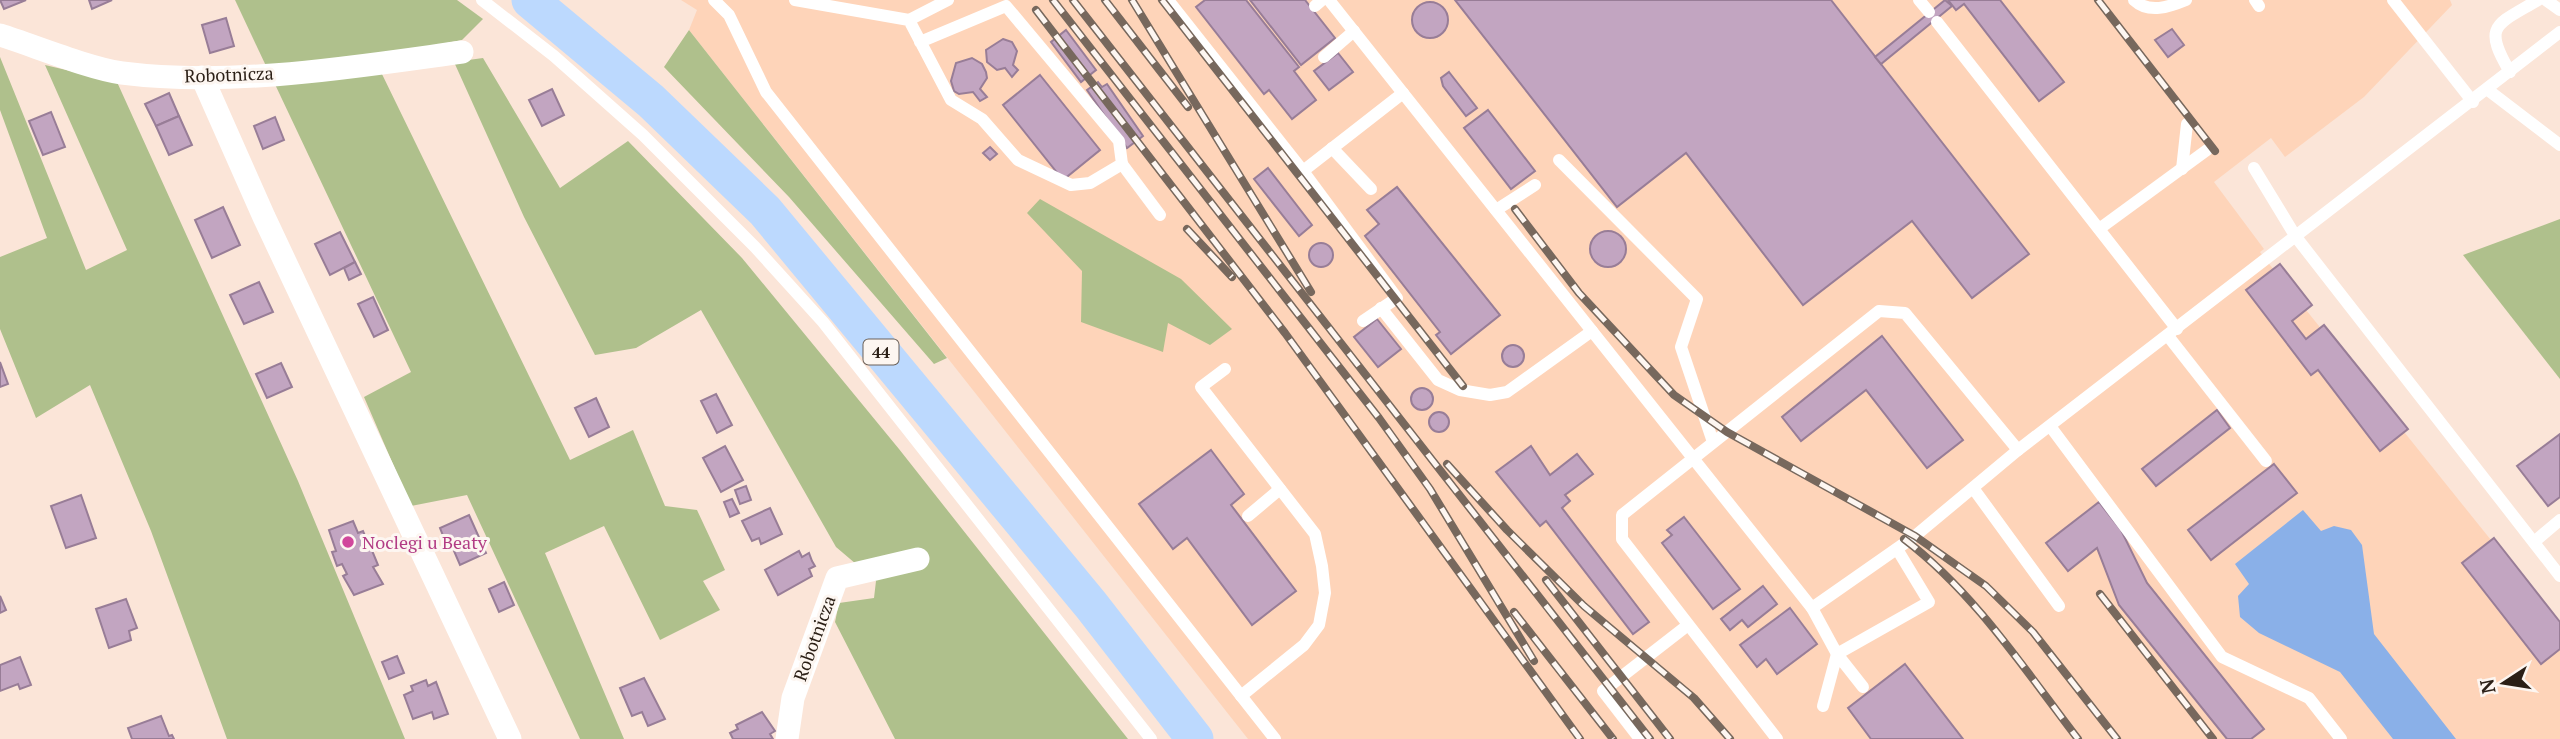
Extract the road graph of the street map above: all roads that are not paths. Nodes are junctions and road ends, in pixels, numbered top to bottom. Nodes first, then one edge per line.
1 (482, 0) edge
2 (530, 0) edge
3 (714, 0) edge
4 (795, 0) edge
5 (948, 0) edge
6 (1168, 0) edge
7 (1329, 0) edge
8 (1919, 0) edge
9 (2134, 0) edge
10 (2186, 0) edge
11 (2393, 0) edge
12 (2539, 0) edge
13 (2546, 0) edge
14 (2560, 10) edge
15 (909, 20) junction
16 (1354, 31) junction
17 (2560, 32) edge
18 (0, 35) edge
19 (920, 42) junction
20 (462, 52) dead end
21 (1324, 57) dead end
22 (2510, 72) junction
23 (202, 77) junction
24 (2488, 90) junction
25 (1403, 93) junction
26 (2473, 102) junction
27 (2187, 124) dead end
28 (2560, 145) edge
29 (1332, 148) junction
30 (2207, 150) dead end
31 (1559, 160) dead end
32 (1122, 164) junction
33 (2182, 169) junction
34 (2254, 169) dead end
35 (1303, 171) junction
36 (1535, 185) dead end
37 (1371, 189) dead end
38 (1496, 211) junction
39 (1160, 215) dead end
40 (2099, 229) junction
41 (2296, 237) junction
42 (1381, 309) junction
43 (1363, 321) dead end
44 (1592, 331) junction
45 (2172, 332) junction
46 (1225, 369) dead end
47 (2050, 426) junction
48 (1713, 442) junction
49 (2018, 450) junction
50 (1692, 458) junction
51 (2266, 461) dead end
52 (1973, 488) junction
53 (1280, 489) junction
54 (1248, 516) dead end
55 (2560, 520) edge
56 (2534, 542) junction
57 (1896, 549) junction
58 (918, 559) dead end
59 (2560, 576) edge
60 (2059, 606) dead end
61 (1812, 608) junction
62 (1688, 625) junction
63 (1836, 654) junction
64 (1863, 687) dead end
65 (1241, 696) junction
66 (1823, 706) dead end
67 (510, 739) edge
68 (787, 739) edge
69 (1151, 739) edge
70 (1195, 739) edge
71 (1275, 739) edge
72 (1640, 739) edge
73 (1776, 739) edge
74 (2341, 739) edge

1 - 69 lane
2 - 70 main road, 44
3 - 65 lane
4 - 15 lane
5 - 15 lane
6 - 35 lane
7 - 16 lane
8 - 40 lane
9 - 10 lane
11 - 26 lane
12 - 22 lane
13 - 14 lane
15 - 19 lane
16 - 21 lane
16 - 25 lane
17 - 22 lane
18 - 23 street, Robotnicza
19 - 32 lane
19 - 32 lane
20 - 23 street, Robotnicza
22 - 24 lane
23 - 67 street
24 - 26 lane
24 - 28 lane
25 - 29 lane
25 - 38 lane
26 - 41 lane
27 - 33 lane
29 - 35 lane
29 - 37 lane
30 - 33 lane
31 - 48 lane
32 - 39 lane
33 - 40 lane
34 - 41 lane
35 - 42 lane
36 - 38 lane
38 - 44 lane
40 - 45 lane
41 - 45 lane
41 - 56 lane
42 - 43 lane
42 - 44 lane
44 - 50 lane
45 - 47 lane
45 - 51 lane
46 - 53 lane
47 - 49 lane
47 - 74 lane
48 - 49 lane
48 - 50 lane
49 - 52 lane
50 - 61 lane
50 - 62 lane
52 - 57 lane
52 - 60 lane
53 - 54 lane
53 - 65 lane
55 - 56 lane
56 - 59 lane
57 - 61 lane
57 - 63 lane
58 - 68 street, Robotnicza
61 - 63 lane
62 - 72 lane
62 - 73 lane
63 - 64 lane
63 - 66 lane
65 - 71 lane

